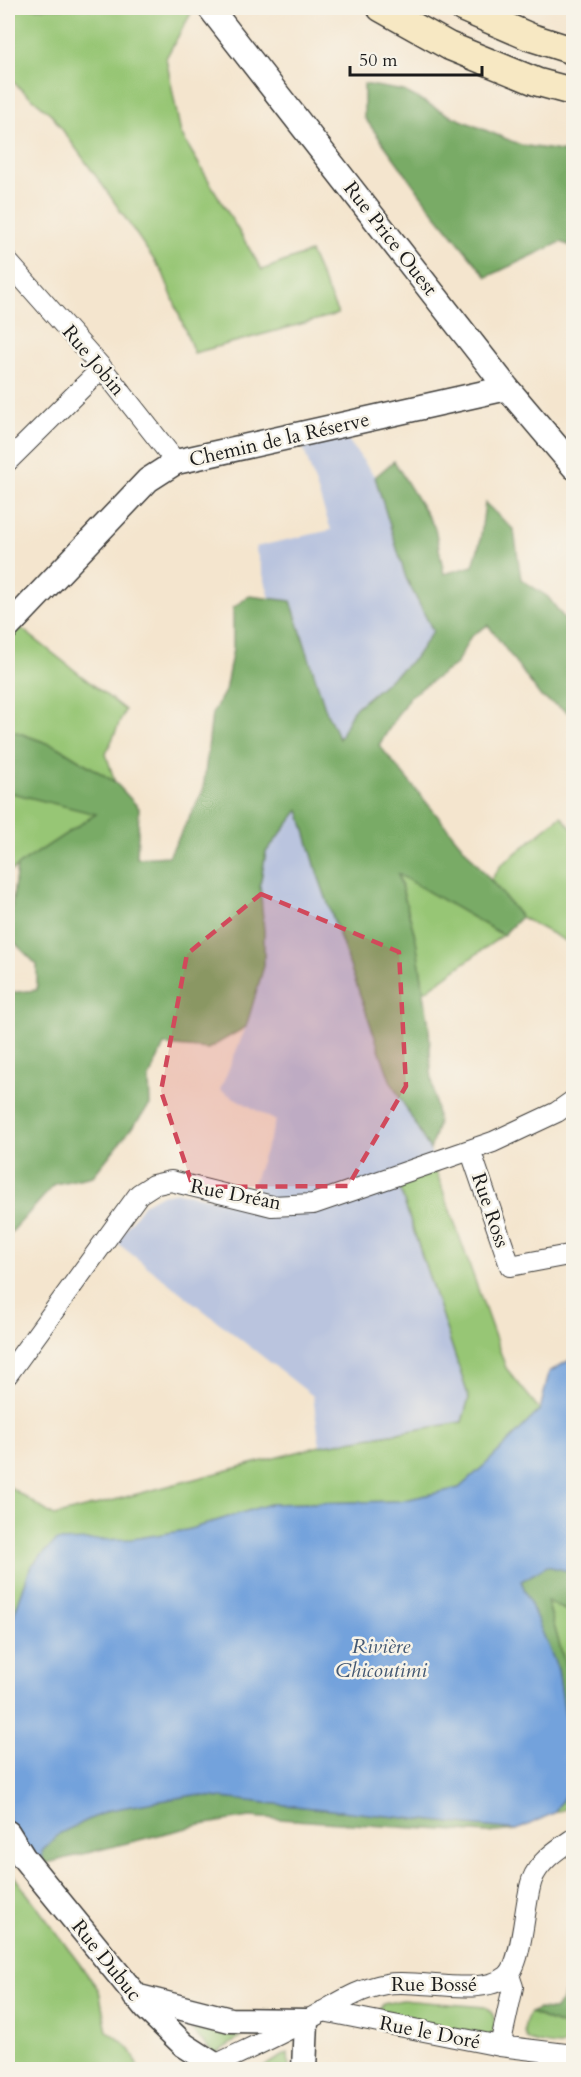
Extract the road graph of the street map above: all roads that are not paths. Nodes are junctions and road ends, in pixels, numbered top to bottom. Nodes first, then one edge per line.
1 (210, 8) edge
2 (381, 8) edge
3 (463, 8) edge
4 (573, 51) edge
5 (573, 92) edge
6 (8, 262) edge
7 (102, 368) junction
8 (507, 388) junction
9 (8, 461) edge
10 (176, 462) junction
11 (573, 467) edge
12 (8, 627) edge
13 (573, 1100) edge
14 (474, 1161) dead end
15 (573, 1254) edge
16 (8, 1374) edge
17 (8, 1833) edge
18 (573, 1838) edge
19 (508, 1975) junction
20 (135, 1996) junction
21 (314, 2016) junction
22 (500, 2046) junction
23 (573, 2055) edge
24 (220, 2067) edge
25 (304, 2070) edge

1 - 8 street, Rue Price Ouest
2 - 5 main road
3 - 4 main road
6 - 7 street, Rue Jobin
7 - 9 street
7 - 10 street, Rue Jobin
8 - 10 street, Chemin de la Réserve
8 - 11 street, Rue Price Ouest
10 - 12 street, Chemin de la Réserve
13 - 16 street, Rue Dréan
14 - 15 street, Rue Ross
17 - 20 street, Rue Dubuc
18 - 19 street
19 - 21 street, Rue Bossé
19 - 22 street
20 - 21 street
20 - 24 street, Rue Dubuc
21 - 22 street, Rue le Doré
21 - 24 street, Rue Bossé
21 - 25 street
22 - 23 street, Rue le Doré

